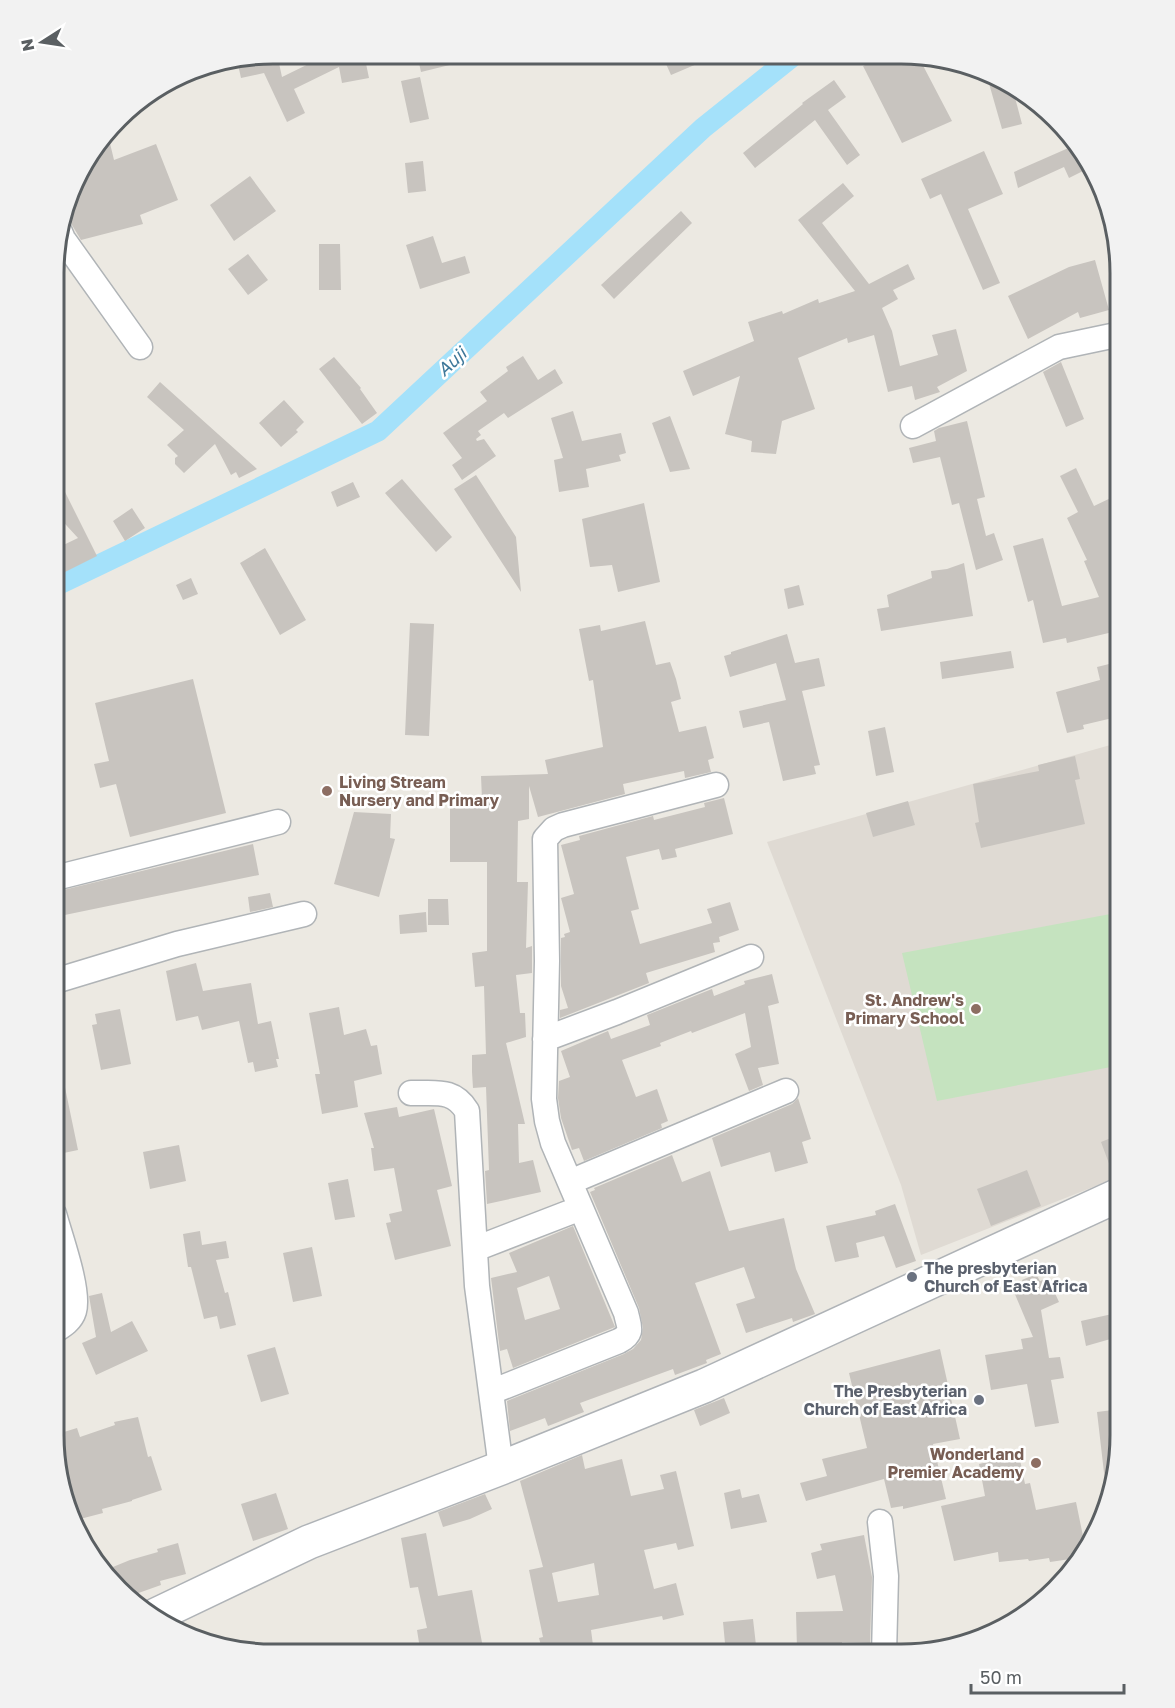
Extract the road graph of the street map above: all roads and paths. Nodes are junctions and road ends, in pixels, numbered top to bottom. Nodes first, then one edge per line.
1 (67, 242) edge
2 (1110, 336) edge
3 (140, 346) dead end
4 (913, 426) dead end
5 (716, 785) dead end
6 (278, 822) dead end
7 (64, 876) edge
8 (304, 914) dead end
9 (751, 957) dead end
10 (64, 978) edge
11 (545, 1039) junction
12 (786, 1091) dead end
13 (411, 1093) dead end
14 (570, 1182) junction
15 (1110, 1199) edge
16 (581, 1208) junction
17 (475, 1249) junction
18 (64, 1251) edge
19 (64, 1325) edge
20 (491, 1392) junction
21 (501, 1468) junction
22 (880, 1522) dead end
23 (164, 1611) edge
24 (884, 1644) edge

1 - 3 street
2 - 4 street
5 - 11 street
6 - 7 street
8 - 10 street
9 - 11 street
11 - 14 street
12 - 14 street
13 - 17 street
14 - 16 street
15 - 21 street
16 - 17 street
16 - 20 street
17 - 20 street
18 - 19 street
20 - 21 street
21 - 23 street
22 - 24 street

